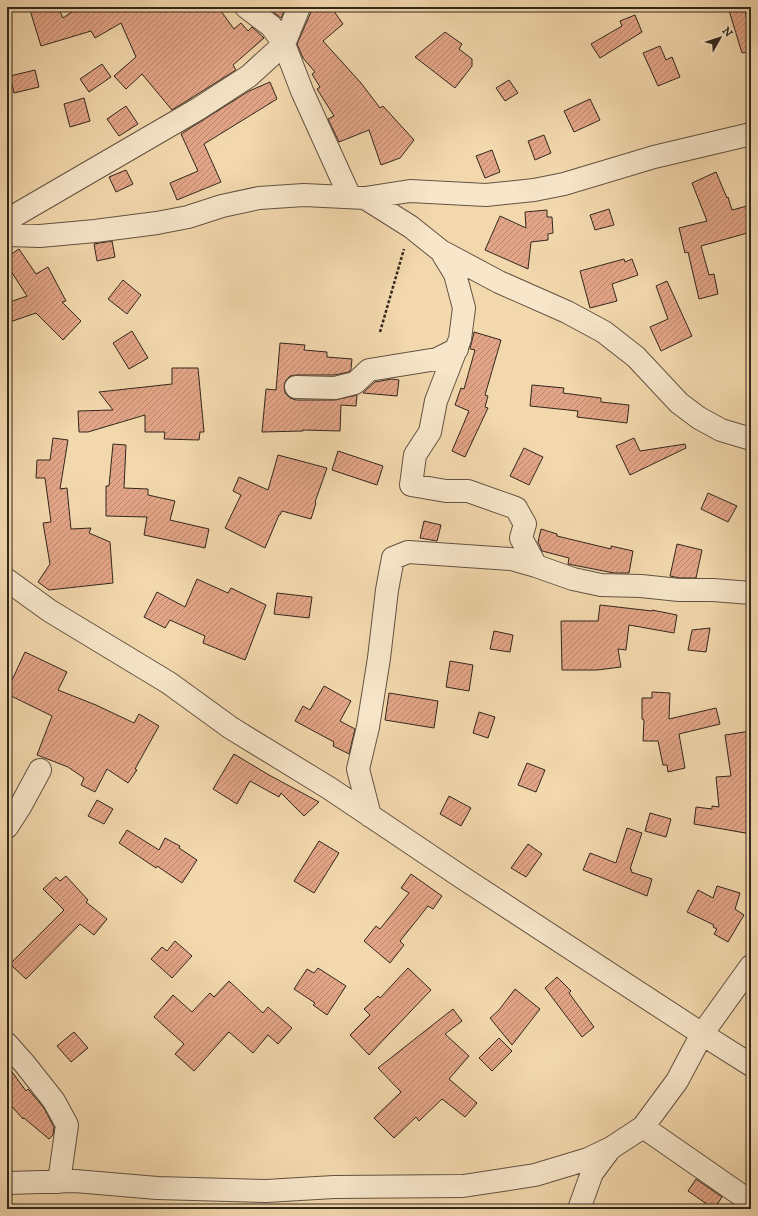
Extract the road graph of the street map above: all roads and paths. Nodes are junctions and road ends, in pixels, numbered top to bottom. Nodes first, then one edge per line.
1 (246, 7) edge
2 (299, 7) edge
3 (284, 44) junction
4 (751, 134) edge
5 (357, 198) junction
6 (7, 220) edge
7 (411, 227) junction
8 (7, 235) edge
9 (441, 251) junction
10 (380, 332) dead end
11 (457, 349) junction
12 (296, 387) dead end
13 (751, 438) edge
14 (536, 566) junction
15 (7, 580) edge
16 (751, 593) edge
17 (40, 770) dead end
18 (370, 816) junction
19 (7, 827) edge
20 (751, 966) edge
21 (702, 1034) junction
22 (7, 1044) edge
23 (751, 1065) edge
24 (643, 1127) junction
25 (611, 1148) junction
26 (59, 1182) junction
27 (7, 1183) edge
28 (751, 1202) edge
29 (579, 1209) edge

1 - 3 street
2 - 3 street
3 - 5 street
3 - 6 street
4 - 5 street
5 - 7 street
5 - 8 street
7 - 9 street
7 - 10 path
9 - 11 street
9 - 13 street
11 - 12 street
11 - 14 street
14 - 16 street
14 - 18 street
15 - 18 street
17 - 19 street
18 - 21 street
20 - 21 street
21 - 23 street
21 - 24 street
22 - 26 street
24 - 25 street
24 - 28 street
25 - 26 street
25 - 29 street
26 - 27 street

